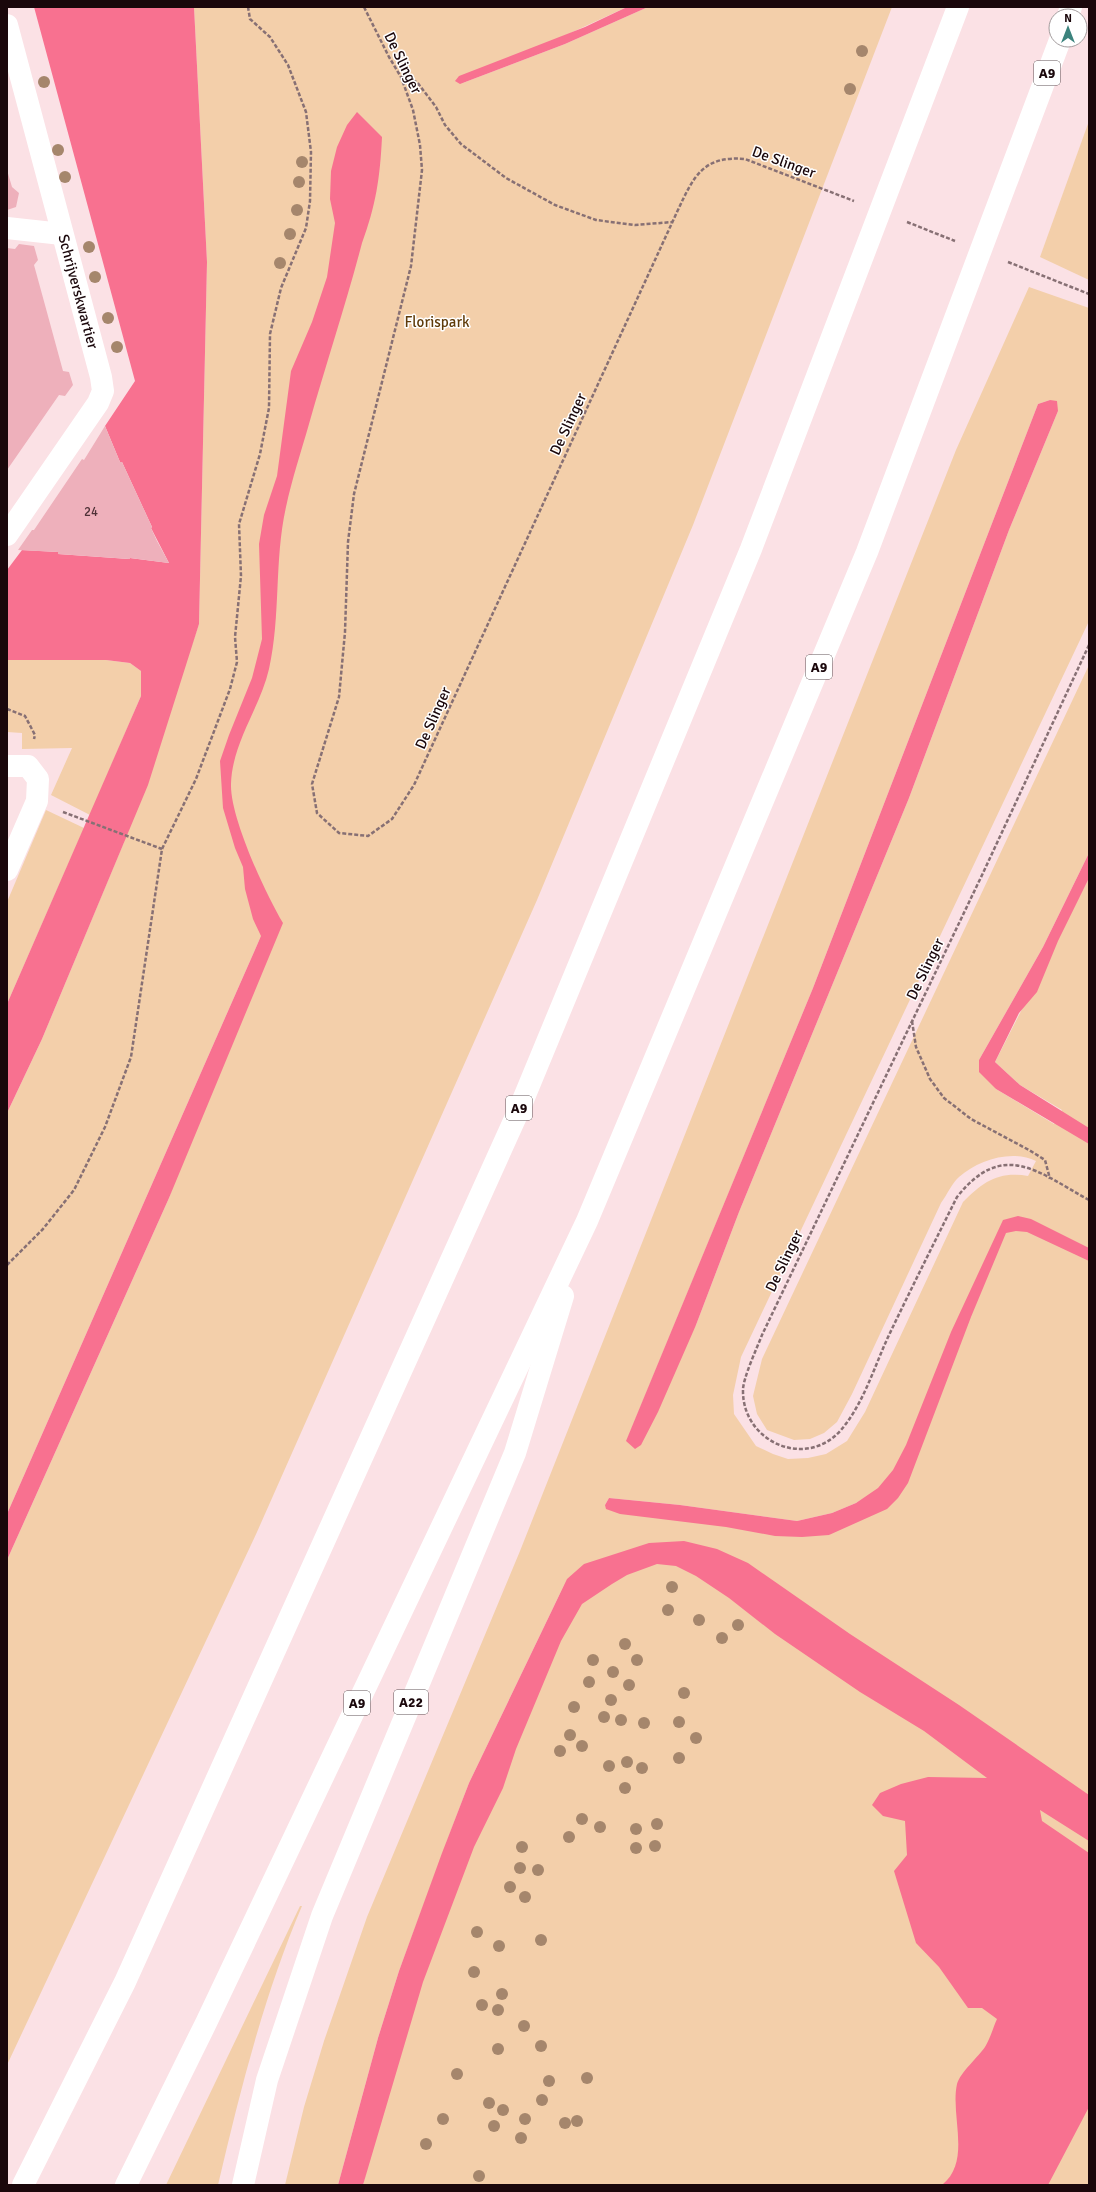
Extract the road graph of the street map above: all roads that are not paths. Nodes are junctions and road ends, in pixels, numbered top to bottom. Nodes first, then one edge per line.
1 (958, 7) edge
2 (7, 25) edge
3 (1057, 48) edge
4 (7, 228) edge
5 (62, 234) junction
6 (7, 535) edge
7 (24, 770) edge
8 (7, 870) edge
9 (587, 1221) junction
10 (23, 2185) edge
11 (126, 2185) edge
12 (243, 2185) edge

1 - 10 main road, A9
2 - 5 main road, Schrijverskwartier
3 - 9 main road, A9
4 - 5 main road
5 - 6 main road, Schrijverskwartier
7 - 8 main road
9 - 11 main road, A9
9 - 12 main road, A22

